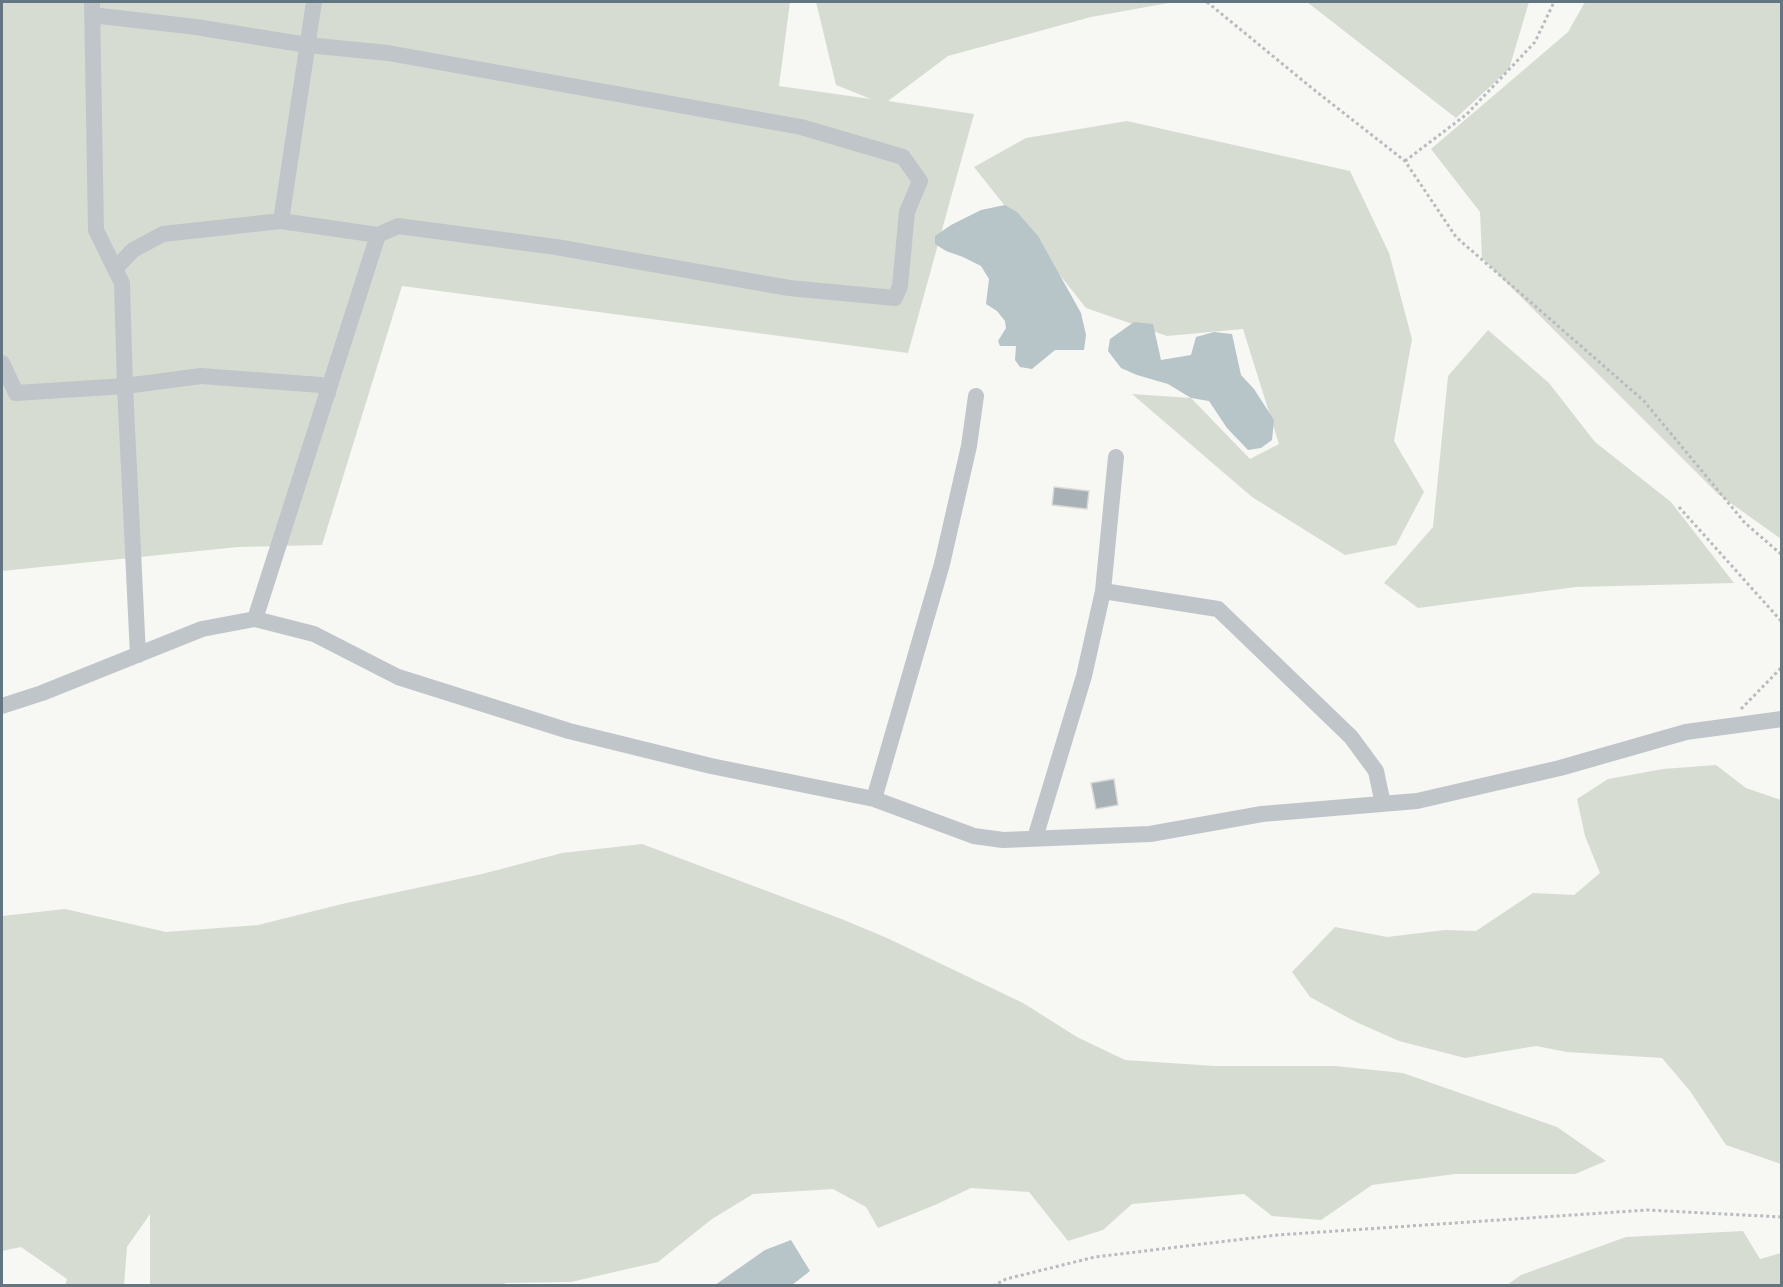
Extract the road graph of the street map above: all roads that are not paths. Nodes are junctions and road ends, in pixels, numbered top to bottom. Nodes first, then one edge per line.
1 (314, 2) edge
2 (92, 8) edge
3 (307, 45) junction
4 (280, 221) junction
5 (378, 235) junction
6 (115, 269) junction
7 (2, 363) edge
8 (125, 386) junction
9 (327, 393) junction
10 (976, 396) dead end
11 (1116, 457) dead end
12 (1103, 591) junction
13 (255, 619) junction
14 (138, 655) junction
15 (2, 706) edge
16 (1782, 719) edge
17 (874, 799) junction
18 (1383, 804) junction
19 (1035, 838) junction

1 - 3 street
2 - 3 street
2 - 6 street
3 - 4 street
3 - 5 street
4 - 5 street
4 - 6 street
5 - 9 street
6 - 8 street
7 - 8 street
8 - 9 street
8 - 14 street
9 - 13 street
10 - 17 street
11 - 12 street
12 - 18 street
12 - 19 street
13 - 14 street
13 - 17 street
14 - 15 street
16 - 18 street
17 - 19 street
18 - 19 street

